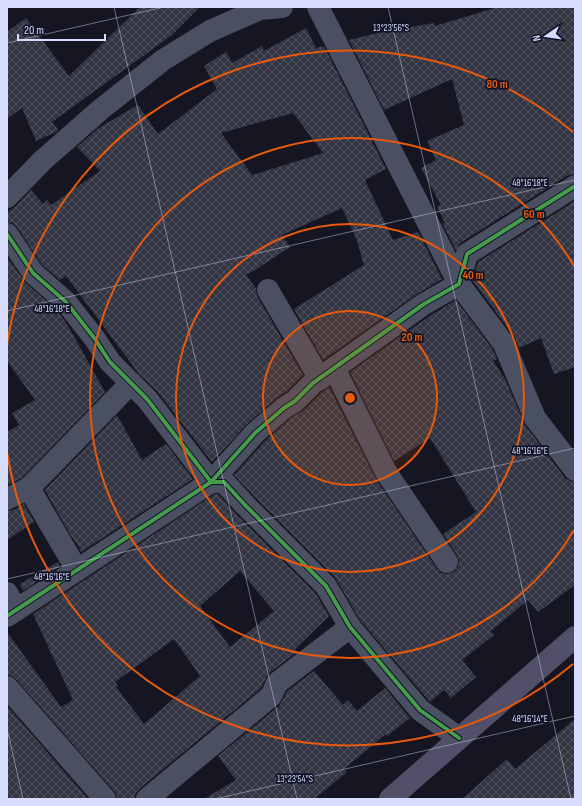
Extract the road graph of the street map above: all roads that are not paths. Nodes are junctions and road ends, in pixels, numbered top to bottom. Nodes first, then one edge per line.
1 (282, 7) edge
2 (318, 7) edge
3 (575, 186) edge
4 (7, 197) edge
5 (7, 234) edge
6 (459, 284) junction
7 (268, 290) dead end
8 (327, 373) junction
9 (131, 383) junction
10 (575, 470) edge
11 (211, 482) junction
12 (29, 488) junction
13 (7, 499) edge
14 (447, 562) dead end
15 (77, 570) junction
16 (10, 606) edge
17 (350, 627) junction
18 (575, 637) edge
19 (7, 688) edge
20 (459, 738) junction
21 (105, 799) edge
22 (147, 799) edge
23 (390, 799) edge

1 - 4 street
2 - 6 street
3 - 6 street
5 - 9 street
6 - 8 street
6 - 10 street
7 - 8 street
8 - 11 street
8 - 14 street
9 - 11 street
9 - 12 street
11 - 15 street
11 - 17 street
12 - 13 street
12 - 15 street
15 - 16 street
17 - 20 street
17 - 22 street
18 - 20 main road
19 - 21 street
20 - 23 main road

